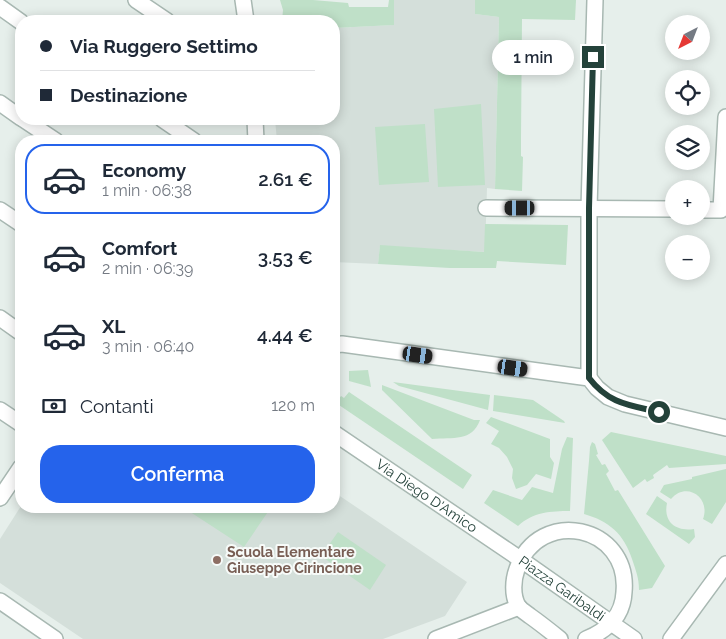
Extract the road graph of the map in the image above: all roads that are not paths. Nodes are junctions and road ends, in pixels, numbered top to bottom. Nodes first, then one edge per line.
1 (136, 0) edge
2 (243, 0) edge
3 (595, 0) edge
4 (0, 8) edge
5 (158, 15) edge
6 (245, 15) edge
7 (15, 18) edge
8 (0, 103) edge
9 (15, 113) edge
10 (726, 117) edge
11 (32, 125) edge
12 (171, 125) edge
13 (47, 135) edge
14 (185, 135) edge
15 (486, 208) dead end
16 (589, 208) junction
17 (665, 209) edge
18 (0, 210) edge
19 (710, 210) edge
20 (15, 220) edge
21 (0, 318) edge
22 (15, 328) edge
23 (340, 349) edge
24 (589, 378) junction
25 (0, 410) edge
26 (15, 420) edge
27 (726, 428) edge
28 (340, 437) edge
29 (15, 475) edge
30 (0, 498) edge
31 (520, 559) junction
32 (726, 564) edge
33 (0, 601) edge
34 (518, 607) junction
35 (612, 623) junction
36 (55, 639) edge
37 (436, 639) edge
38 (560, 639) edge
39 (586, 639) edge
40 (634, 639) edge
41 (671, 639) edge

1 - 5 street
2 - 6 street
3 - 16 street
4 - 7 street
8 - 9 street
10 - 19 street
11 - 13 street
12 - 14 street
15 - 16 street
16 - 17 street
16 - 24 street
18 - 20 street
21 - 22 street
23 - 24 street
24 - 27 street
25 - 26 street
28 - 31 street, Via Diego D'Amico
29 - 30 street
31 - 34 street
31 - 35 street, Piazza Garibaldi
31 - 35 street, Piazza Garibaldi
32 - 41 street
33 - 36 street
34 - 37 street
34 - 38 street
35 - 39 street
35 - 40 street, Piazza Garibaldi

